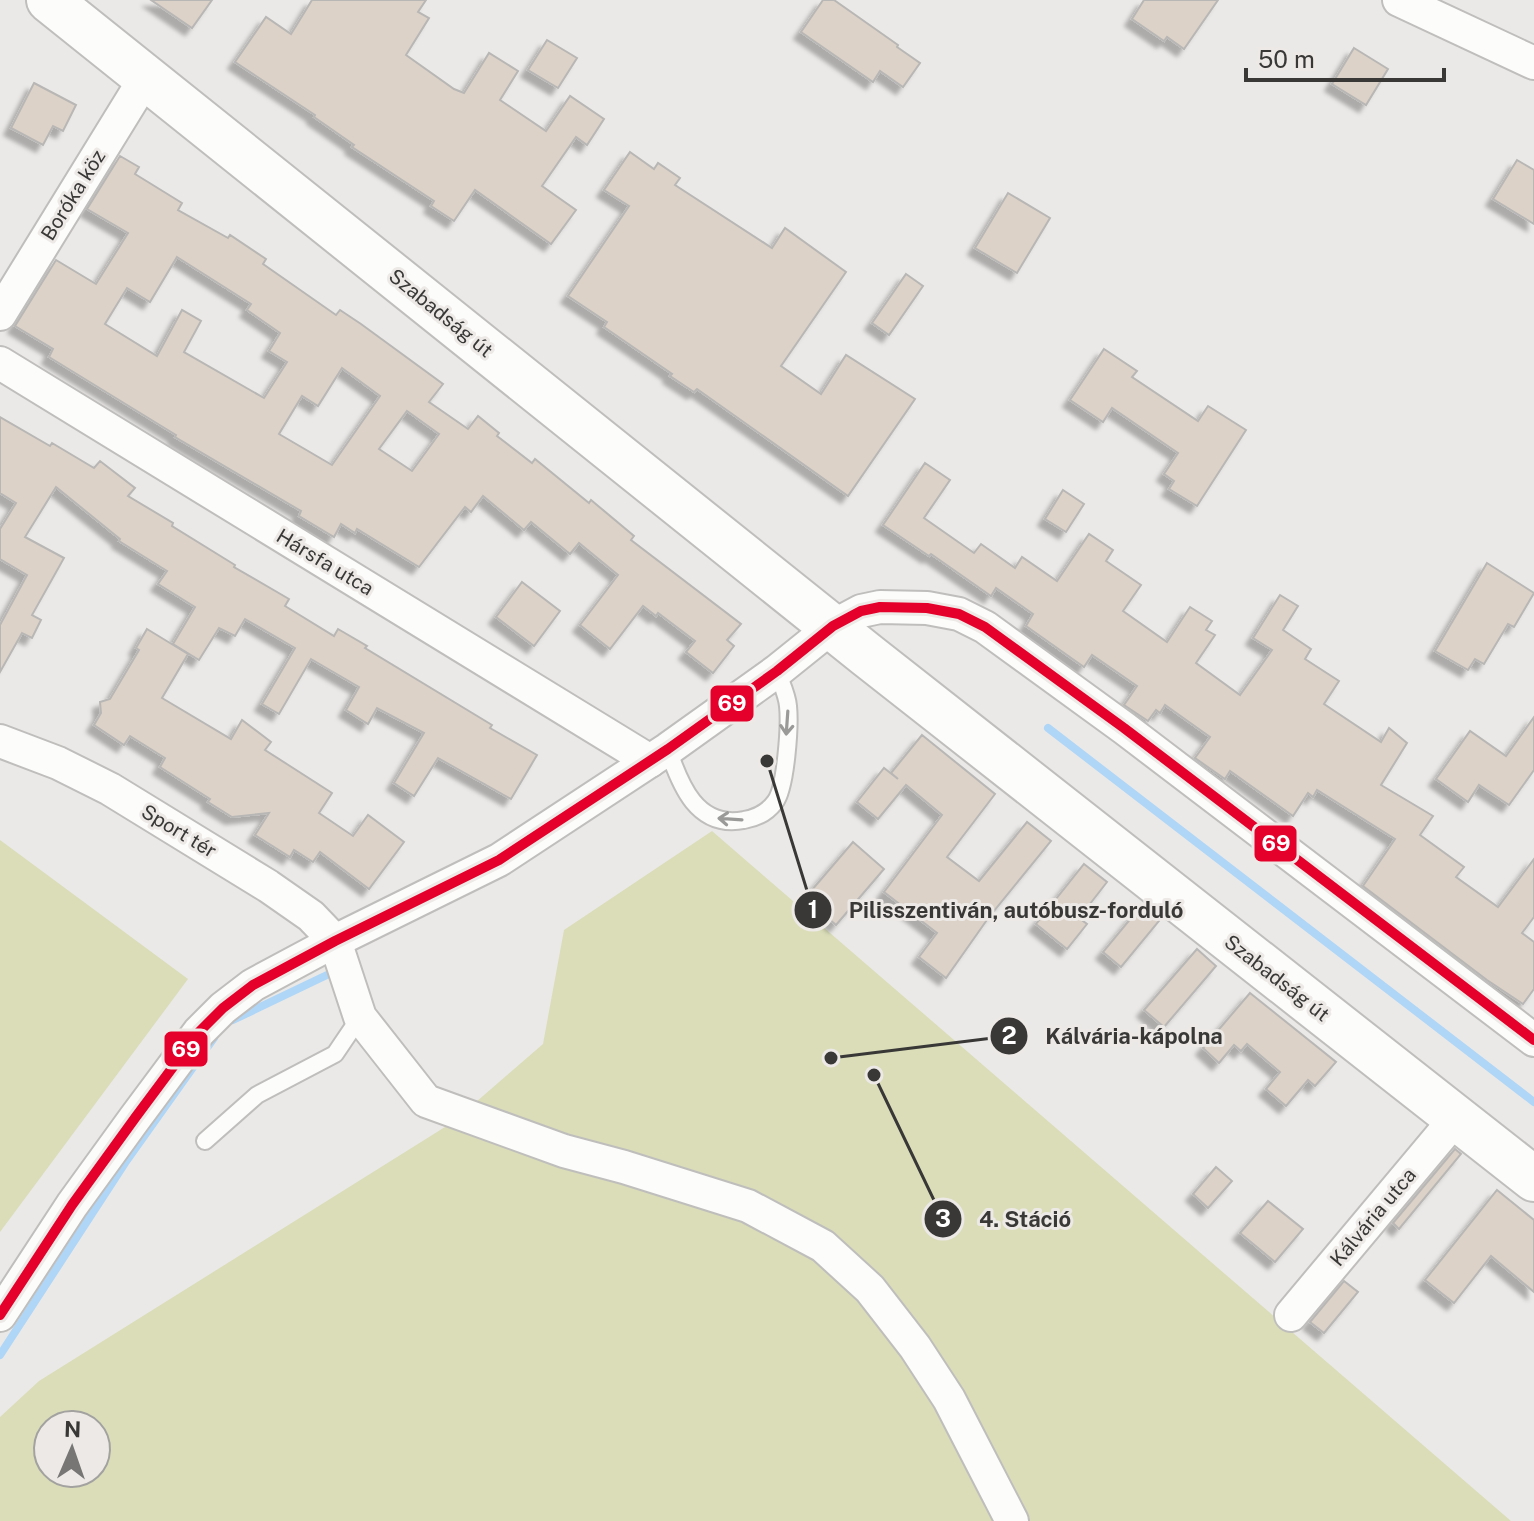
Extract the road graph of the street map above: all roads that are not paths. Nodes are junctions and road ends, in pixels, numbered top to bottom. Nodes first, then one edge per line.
1 (49, 0) edge
2 (1399, 0) edge
3 (1534, 63) edge
4 (146, 77) junction
5 (0, 314) edge
6 (0, 363) edge
7 (833, 626) junction
8 (777, 671) junction
9 (3, 750) edge
10 (659, 755) junction
11 (335, 941) junction
12 (360, 1017) junction
13 (1534, 1040) edge
14 (1456, 1118) junction
15 (205, 1141) dead end
16 (1534, 1179) edge
17 (0, 1315) edge
18 (1291, 1315) dead end
19 (1012, 1521) edge

1 - 4 main road, Szabadság út
2 - 3 street
4 - 5 street, Boróka köz
4 - 7 main road, Szabadság út
6 - 10 street, Hársfa utca
7 - 8 street
7 - 13 street
7 - 14 main road, Szabadság út
8 - 10 street
8 -> 10 lane
9 - 11 street, Sport tér
10 - 11 street
11 - 12 street
11 - 17 street
12 - 15 lane
12 - 19 street
14 - 16 main road, Szabadság út
14 - 18 street, Kálvária utca

